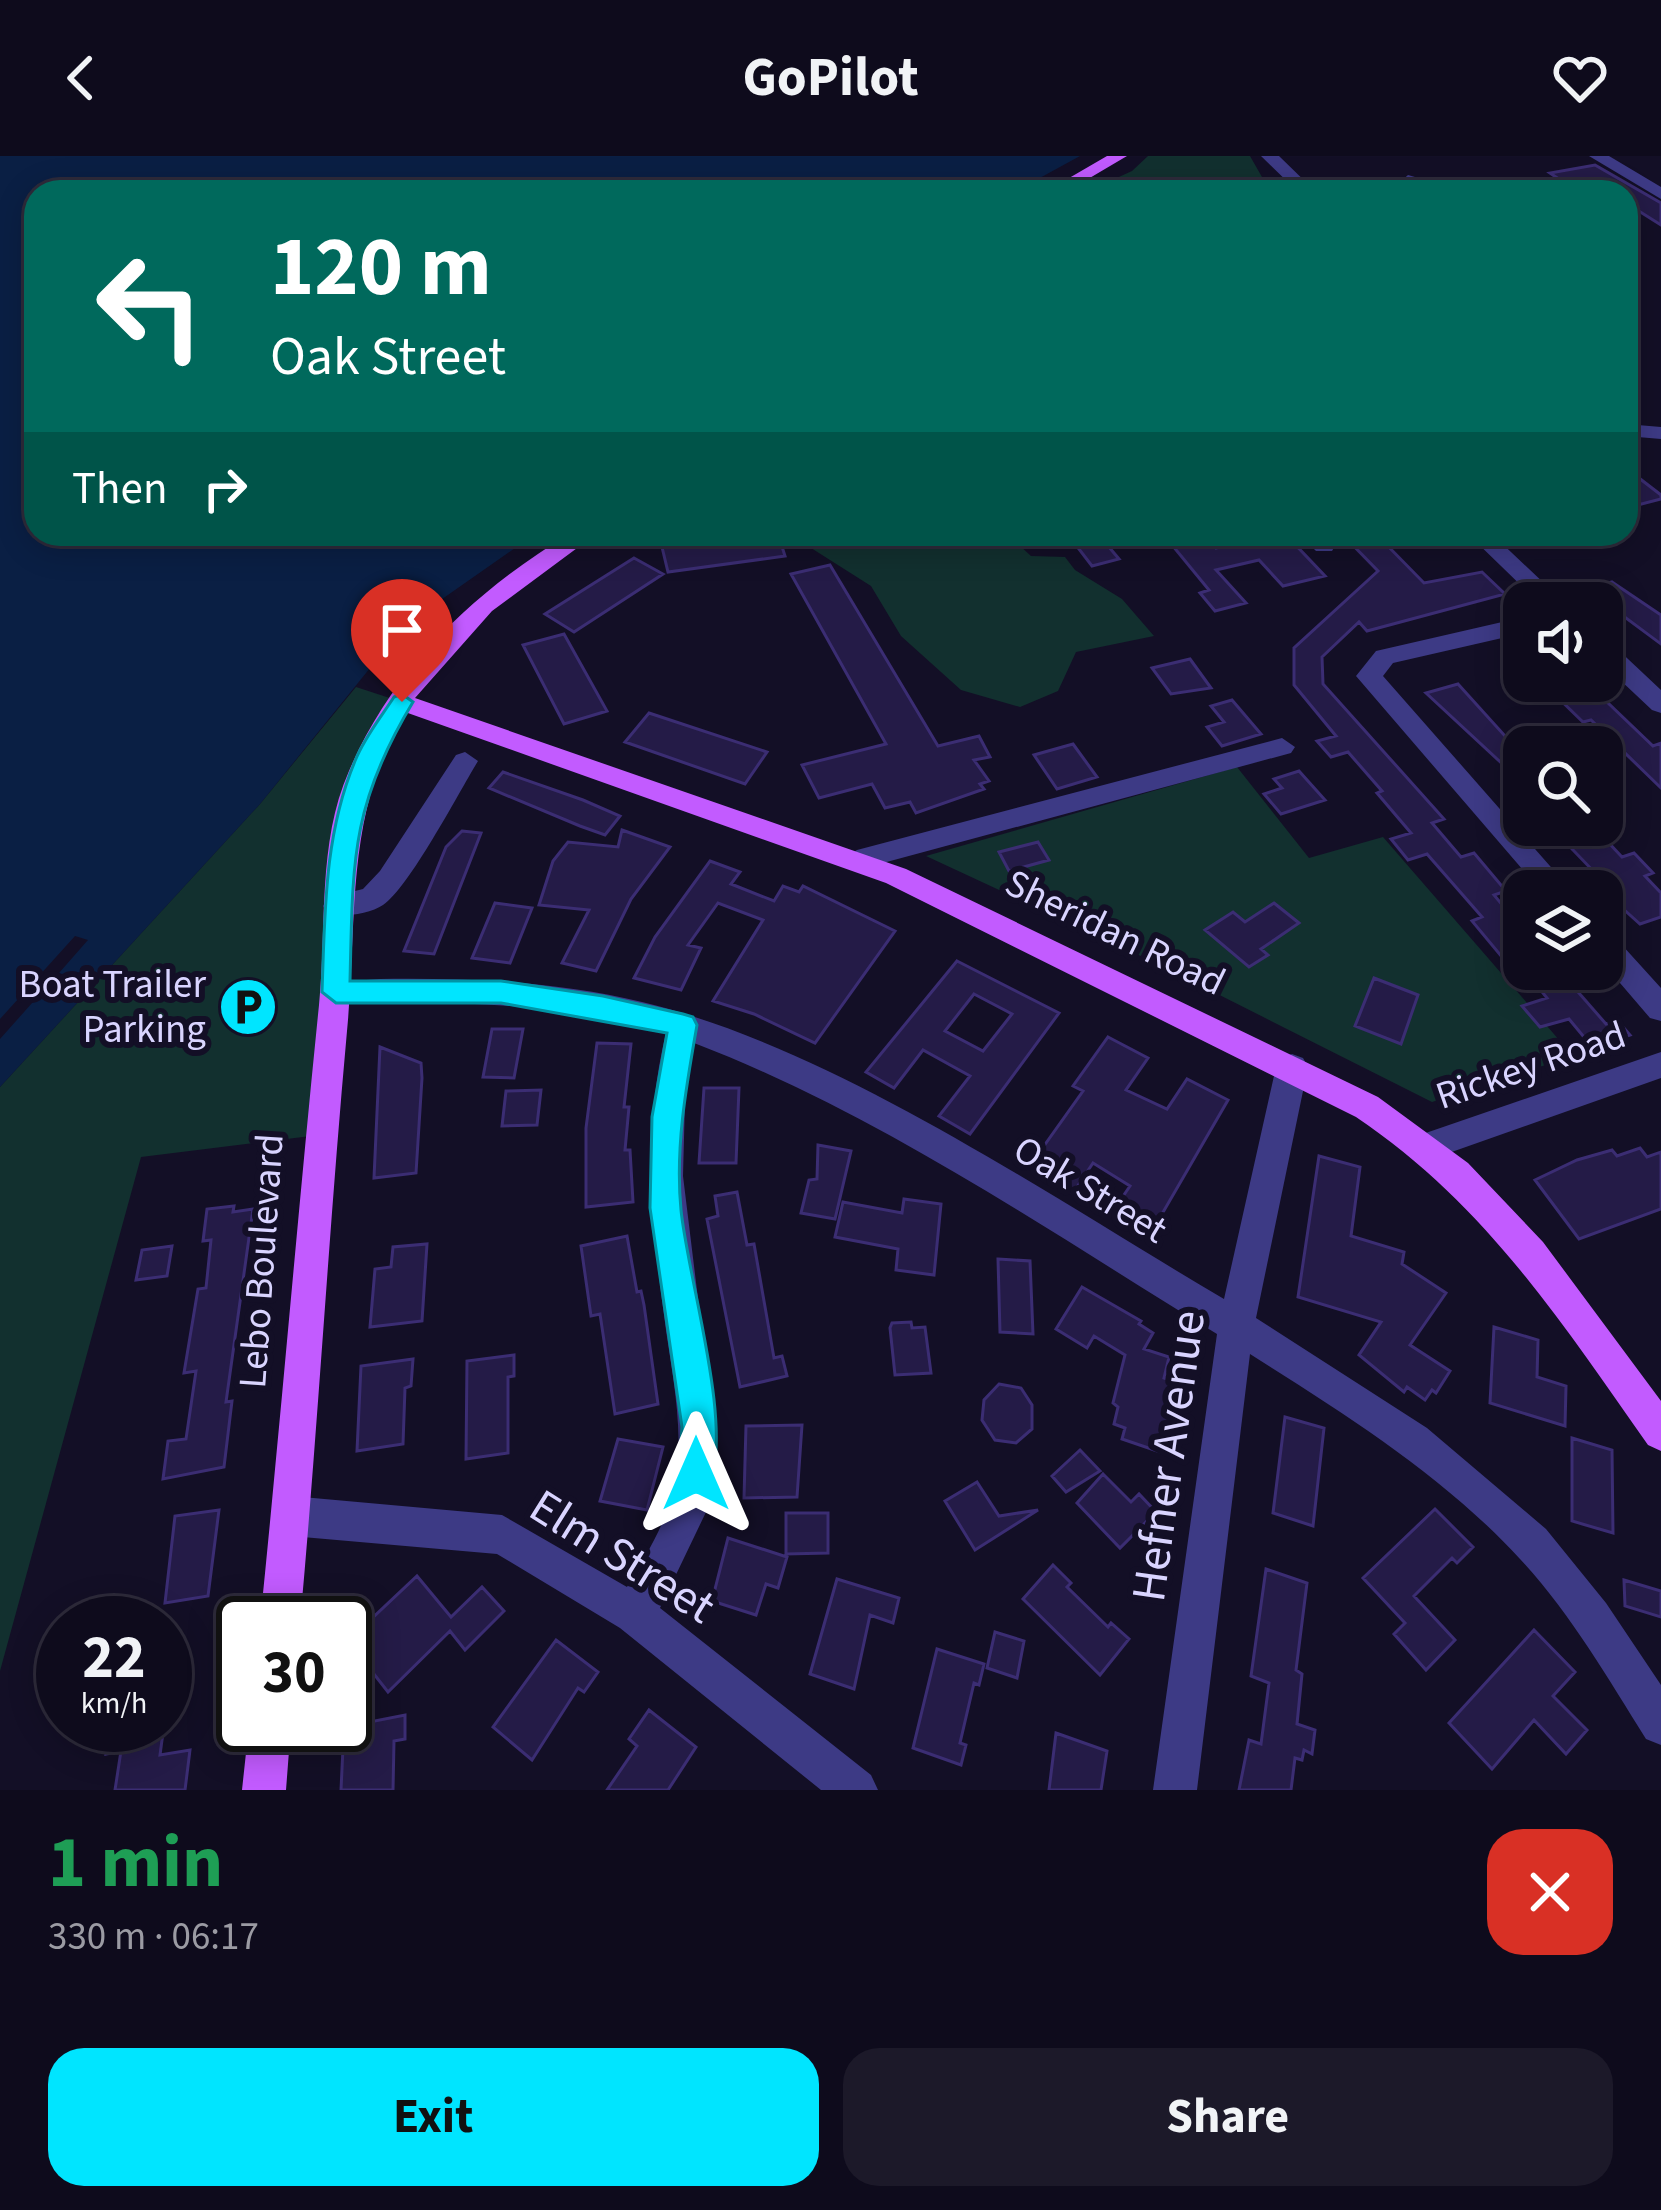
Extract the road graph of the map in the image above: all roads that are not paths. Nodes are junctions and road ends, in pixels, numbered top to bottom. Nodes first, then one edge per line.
1 (1119, 156) edge
2 (1269, 156) edge
3 (1598, 156) edge
4 (1075, 180) edge
5 (1295, 180) edge
6 (1659, 191) edge
7 (567, 546) edge
8 (1492, 546) edge
9 (1530, 582) edge
10 (1503, 630) edge
11 (1623, 669) edge
12 (402, 702) junction
13 (1661, 704) edge
14 (1282, 747) dead end
15 (465, 760) dead end
16 (857, 860) junction
17 (1540, 870) edge
18 (337, 906) junction
19 (1623, 966) edge
20 (336, 992) junction
21 (1661, 1009) edge
22 (683, 1025) junction
23 (1661, 1065) edge
24 (1292, 1067) junction
25 (1429, 1146) junction
26 (1236, 1326) junction
27 (1661, 1432) edge
28 (291, 1516) junction
29 (283, 1596) edge
30 (634, 1614) junction
31 (1661, 1724) edge
32 (268, 1752) edge
33 (264, 1790) edge
34 (856, 1790) edge
35 (1175, 1790) edge

1 - 4 main road
2 - 5 street
3 - 6 street
7 - 12 main road, Lebo Boulevard
8 - 9 street
10 - 17 street
11 - 13 street
12 - 16 main road, Sheridan Road
12 - 18 main road, Lebo Boulevard
14 - 16 street
15 - 18 street
16 - 24 main road, Sheridan Road
18 - 20 main road, Lebo Boulevard
19 - 21 street
20 - 22 street, Oak Street
20 - 28 main road, Lebo Boulevard
22 - 26 street, Oak Street
22 - 30 street
23 - 25 street, Rickey Road
24 - 25 main road, Sheridan Road
24 - 26 street, Hefner Avenue
25 - 27 main road, Sheridan Road
26 - 31 street, Oak Street
26 - 35 street, Hefner Avenue
28 - 29 main road, Lebo Boulevard
28 - 30 street, Elm Street
30 - 34 street, Elm Street
32 - 33 main road

